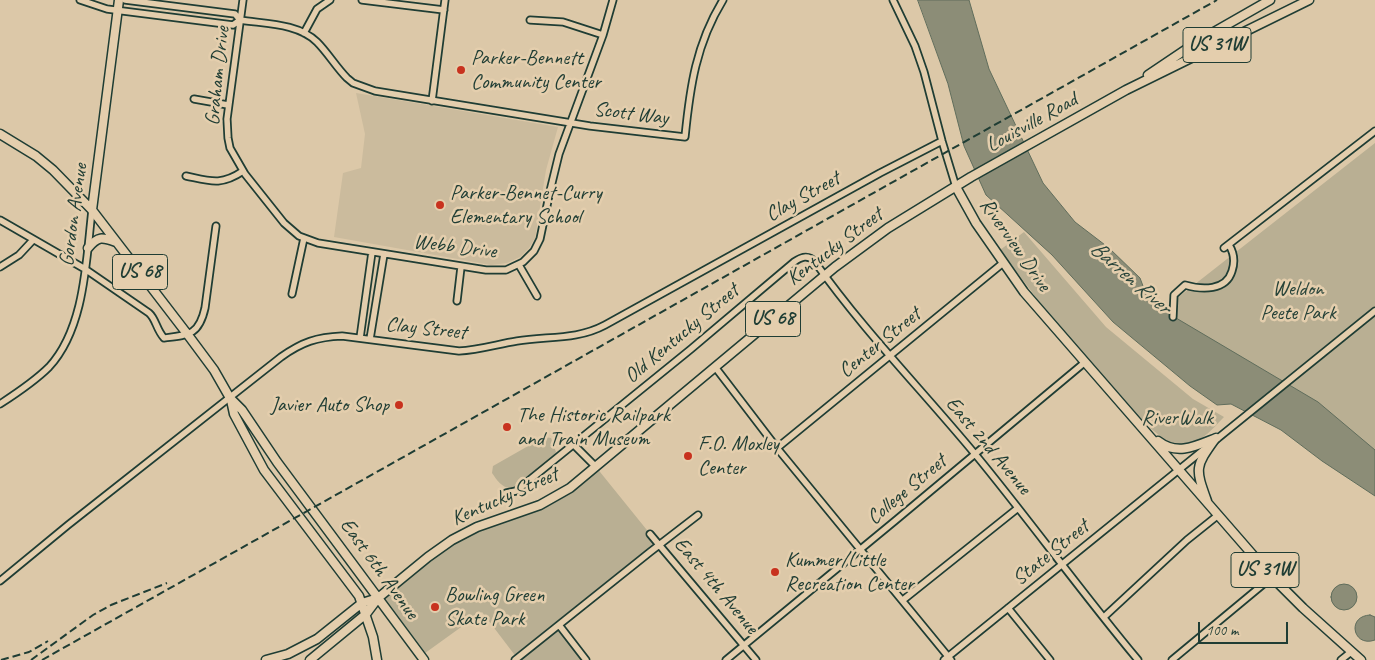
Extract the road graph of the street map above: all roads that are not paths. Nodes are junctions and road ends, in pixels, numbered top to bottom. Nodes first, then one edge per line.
1 (80, 0) edge
2 (119, 0) edge
3 (125, 0) edge
4 (243, 0) edge
5 (330, 0) edge
6 (362, 0) edge
7 (445, 0) edge
8 (613, 0) edge
9 (723, 0) edge
10 (893, 0) edge
11 (1270, 0) edge
12 (1308, 0) edge
13 (184, 8) junction
14 (117, 10) junction
15 (444, 10) junction
16 (183, 19) junction
17 (240, 20) junction
18 (530, 20) dead end
19 (304, 33) junction
20 (603, 35) junction
21 (1126, 90) junction
22 (194, 99) dead end
23 (432, 101) junction
24 (228, 105) junction
25 (570, 122) junction
26 (1375, 131) edge
27 (0, 134) edge
28 (942, 141) junction
29 (244, 171) junction
30 (186, 176) dead end
31 (956, 187) junction
32 (92, 210) junction
33 (0, 220) edge
34 (216, 226) dead end
35 (304, 238) junction
36 (33, 240) junction
37 (117, 242) junction
38 (88, 248) junction
39 (372, 252) junction
40 (384, 254) junction
41 (809, 257) joint
42 (1003, 263) junction
43 (519, 264) junction
44 (0, 267) edge
45 (462, 267) junction
46 (85, 269) junction
47 (824, 276) junction
48 (292, 294) dead end
49 (537, 296) dead end
50 (457, 301) dead end
51 (1375, 310) edge
52 (1173, 317) dead end
53 (188, 335) junction
54 (360, 338) junction
55 (370, 339) junction
56 (890, 356) junction
57 (1084, 362) junction
58 (716, 367) junction
59 (230, 398) junction
60 (0, 404) edge
61 (1145, 431) junction
62 (1219, 436) junction
63 (574, 445) junction
64 (777, 448) junction
65 (975, 454) junction
66 (596, 467) junction
67 (1178, 470) junction
68 (506, 492) dead end
69 (1208, 505) junction
70 (1018, 508) junction
71 (698, 515) dead end
72 (1217, 516) junction
73 (650, 534) dead end
74 (659, 545) junction
75 (861, 550) junction
76 (1063, 564) junction
77 (1272, 577) junction
78 (0, 581) edge
79 (378, 598) junction
80 (903, 600) junction
81 (362, 603) junction
82 (1008, 608) junction
83 (366, 614) junction
84 (1104, 617) junction
85 (559, 625) junction
86 (744, 646) junction
87 (1352, 652) junction
88 (271, 659) edge
89 (948, 659) edge
90 (310, 660) edge
91 (377, 660) edge
92 (424, 660) edge
93 (515, 660) edge
94 (586, 660) edge
95 (726, 660) edge
96 (756, 660) edge
97 (1050, 660) edge
98 (1138, 660) edge
99 (1172, 660) edge
100 (1341, 660) edge
101 (1361, 660) edge

1 - 14 street, Scott Way
2 - 14 main road, Gordon Avenue
3 - 13 street, Scott Way
4 - 17 street, Graham Drive
5 - 19 street
6 - 15 street
7 - 15 street
8 - 20 street, Webb Drive
9 - 25 street, Scott Way
10 - 28 street, Riverview Drive
11 - 21 main road, Louisville Road / US 31W
12 - 21 main road, Louisville Road / US 31W
13 - 16 street
13 - 17 street, Scott Way
14 - 16 street, Scott Way
14 - 32 main road, Gordon Avenue
15 - 23 street
16 - 17 street, Scott Way
17 - 19 street, Scott Way
17 - 24 street, Graham Drive
18 - 20 street
19 - 23 street, Scott Way
20 - 25 street, Webb Drive
21 - 31 main road, Louisville Road / US 31W
22 - 24 street
23 - 25 street, Scott Way
24 - 29 street, Graham Drive
25 - 43 street, Webb Drive
26 - 52 street
27 - 32 main road, US 68
28 - 31 street, Riverview Drive
28 - 55 street, Clay Street
29 - 30 street
29 - 35 street, Graham Drive
31 - 42 main road, Riverview Drive / US 31W
31 - 47 main road, Kentucky Street / US 68
32 - 37 main road, US 68
32 - 38 street, Gordon Avenue
33 - 36 street
34 - 53 street
35 - 39 street, Graham Drive
35 - 48 street
36 - 44 street
36 - 46 street
37 - 38 main road
37 - 53 main road, US 68
38 - 46 street, Gordon Avenue
39 - 40 street, Webb Drive
39 - 54 street
40 - 45 street, Webb Drive
40 - 55 street
41 - 47 street, East 2nd Avenue
41 - 63 street, Old Kentucky Street
42 - 56 street, Center Street
42 - 57 main road, Riverview Drive / US 31W
43 - 45 street, Webb Drive
43 - 49 street
45 - 50 street
46 - 53 street
46 - 60 street, Gordon Avenue
47 - 56 street, East 2nd Avenue
47 - 58 main road, Kentucky Street / US 68
51 - 62 street, State Street
53 - 59 main road, US 68
54 - 55 street, Clay Street
54 - 59 street, Clay Street
56 - 64 street, Center Street
56 - 65 street, East 2nd Avenue
57 - 61 main road, Riverview Drive / US 31W
57 - 65 street, College Street
58 - 64 street
58 - 66 main road, Kentucky Street / US 68
59 - 78 street, Clay Street
59 - 79 main road, East 6th Avenue / US 68
59 - 81 main road, East 6th Avenue / US 68
61 - 62 main road
61 - 67 main road, Riverview Drive / US 31W
62 - 67 street, State Street
62 - 69 main road
63 - 66 street
63 - 68 street, Old Kentucky Street
64 - 75 street
65 - 70 street, East 2nd Avenue
65 - 75 street, College Street
66 - 79 main road, Kentucky Street / US 68
67 - 69 main road, US 31W
67 - 76 street, State Street
69 - 72 main road, US 31W
70 - 76 street, East 2nd Avenue
70 - 80 street
71 - 74 street
72 - 77 main road, US 31W
72 - 84 street
73 - 74 street, East 4th Avenue
74 - 85 street
74 - 86 street, East 4th Avenue
75 - 80 street
75 - 86 street, College Street
76 - 82 street, State Street
76 - 84 street, East 2nd Avenue
77 - 87 main road, US 31W
77 - 99 street
79 - 81 main road
79 - 83 main road, Kentucky Street / US 68
79 - 92 main road, East 6th Avenue
80 - 89 street
81 - 83 main road, US 68
81 - 88 main road
82 - 89 street, State Street
82 - 97 street
83 - 90 main road, Kentucky Street
83 - 91 main road
84 - 98 street, East 2nd Avenue
85 - 93 street
85 - 94 street
86 - 95 street, College Street
86 - 96 street, East 4th Avenue
87 - 100 street
87 - 101 main road, US 31W

